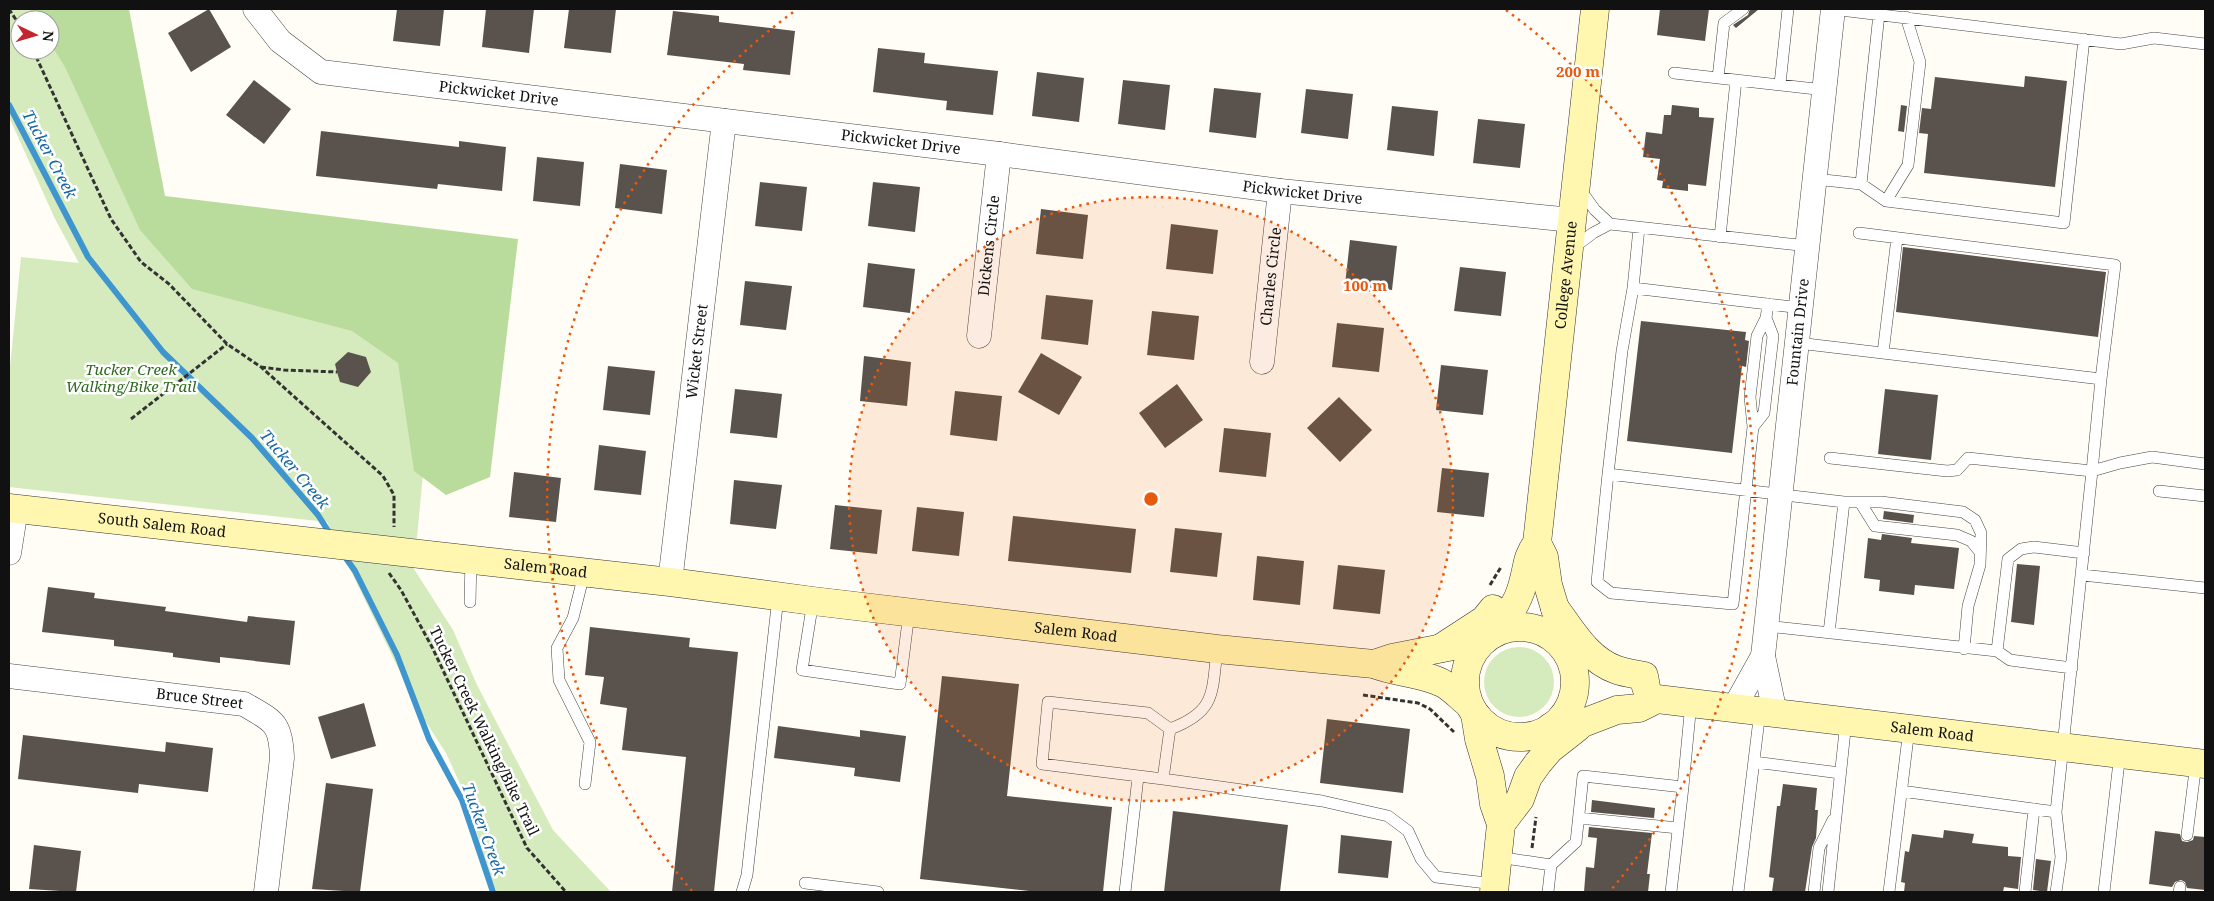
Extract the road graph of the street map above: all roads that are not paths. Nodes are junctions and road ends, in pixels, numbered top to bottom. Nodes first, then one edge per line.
1 (255, 9) edge
2 (1594, 9) edge
3 (1743, 9) edge
4 (1788, 9) edge
5 (1833, 9) edge
6 (1879, 14) junction
7 (1906, 17) junction
8 (2084, 39) junction
9 (2205, 44) edge
10 (1674, 73) dead end
11 (1718, 78) junction
12 (1736, 80) junction
13 (1780, 84) junction
14 (1825, 90) junction
15 (724, 122) junction
16 (1000, 154) junction
17 (1815, 179) junction
18 (1576, 184) junction
19 (1861, 184) junction
20 (1280, 191) junction
21 (1886, 201) junction
22 (1572, 220) junction
23 (1610, 224) junction
24 (1639, 228) junction
25 (1859, 233) dead end
26 (1720, 237) junction
27 (1897, 238) junction
28 (1808, 246) junction
29 (1569, 251) junction
30 (1633, 288) junction
31 (1768, 304) junction
32 (1802, 308) junction
33 (979, 336) dead end
34 (1798, 343) junction
35 (1882, 353) junction
36 (1262, 362) dead end
37 (2101, 379) junction
38 (1830, 458) dead end
39 (2205, 464) edge
40 (2092, 471) junction
41 (1608, 474) junction
42 (1746, 489) junction
43 (2159, 491) dead end
44 (1782, 494) junction
45 (2205, 496) edge
46 (1844, 502) junction
47 (1860, 502) junction
48 (12, 509) edge
49 (314, 541) joint
50 (1532, 549) junction
51 (1980, 552) junction
52 (9, 553) edge
53 (2084, 553) junction
54 (471, 559) junction
55 (584, 574) junction
56 (2082, 575) junction
57 (670, 582) junction
58 (2205, 588) edge
59 (778, 596) junction
60 (813, 601) junction
61 (470, 602) dead end
62 (1555, 608) junction
63 (909, 613) junction
64 (1766, 626) junction
65 (1829, 634) junction
66 (1489, 637) junction
67 (1441, 648) junction
68 (1217, 649) junction
69 (1964, 649) junction
70 (1997, 652) junction
71 (1566, 653) junction
72 (1763, 656) junction
73 (1383, 668) junction
74 (2072, 668) junction
75 (9, 676) edge
76 (1652, 693) junction
77 (1691, 703) junction
78 (1756, 711) junction
79 (1846, 721) junction
80 (1470, 723) junction
81 (1583, 723) junction
82 (1910, 728) junction
83 (1170, 729) junction
84 (1547, 729) junction
85 (2062, 746) junction
86 (2120, 753) junction
87 (1754, 762) junction
88 (2201, 763) edge
89 (1840, 773) junction
90 (1138, 777) junction
91 (1163, 778) junction
92 (585, 784) dead end
93 (1683, 787) junction
94 (1901, 791) junction
95 (2034, 809) junction
96 (1836, 812) junction
97 (2056, 812) junction
98 (1579, 818) junction
99 (1505, 819) junction
100 (1678, 828) junction
101 (2187, 835) dead end
102 (1551, 865) junction
103 (1496, 878) edge
104 (805, 883) dead end
105 (1739, 891) edge
106 (266, 892) edge
107 (742, 892) edge
108 (878, 892) edge
109 (1125, 892) edge
110 (1548, 892) edge
111 (1671, 892) edge
112 (1814, 892) edge
113 (1828, 892) edge
114 (1889, 892) edge
115 (2025, 892) edge
116 (2056, 892) edge
117 (2104, 892) edge

1 - 15 street, Pickwicket Drive
2 - 18 main road, College Avenue
3 - 11 lane
4 - 13 lane
5 - 6 lane
5 - 14 street, Fountain Drive
6 - 7 lane
6 - 19 lane
7 - 8 lane
7 - 21 lane
8 - 9 lane
8 - 21 lane
10 - 11 lane
11 - 12 lane
12 - 13 lane
12 - 26 lane
13 - 14 lane
14 - 17 street, Fountain Drive
15 - 16 street, Pickwicket Drive
15 - 57 street, Wicket Street
16 - 20 street, Pickwicket Drive
16 - 33 street, Dickens Circle
17 - 19 lane
17 - 28 street, Fountain Drive
18 - 22 main road, College Avenue
18 - 23 lane
19 - 21 lane
20 - 22 street, Pickwicket Drive
20 - 36 street, Charles Circle
22 - 29 main road, College Avenue
23 - 24 lane
23 - 29 lane
24 - 26 lane
24 - 30 lane
25 - 27 lane
26 - 28 lane
27 - 35 lane
27 - 37 lane
28 - 32 street, Fountain Drive
29 - 50 main road, College Avenue
30 - 31 lane
30 - 41 lane
31 - 32 lane
31 - 42 lane
32 - 34 street, Fountain Drive
34 - 35 lane
34 - 44 street, Fountain Drive
35 - 37 lane
37 - 40 lane
38 - 40 lane
39 - 40 lane
40 - 53 lane
41 - 42 lane
41 - 42 lane
42 - 44 lane
43 - 45 lane
44 - 46 lane
44 - 64 street, Fountain Drive
46 - 47 lane
46 - 65 lane
47 - 51 lane
47 - 51 lane
48 - 49 main road, South Salem Road
48 - 52 street
49 - 54 main road, Salem Road
50 - 62 main road, College Avenue
50 - 66 main road, College Avenue
50 - 67 main road
51 - 69 lane
53 - 56 lane
53 - 70 lane
54 - 55 main road, Salem Road
54 - 61 lane
55 - 57 main road, Salem Road
55 - 92 lane
56 - 58 lane
56 - 74 lane
57 - 59 main road, Salem Road
59 - 60 main road, Salem Road
59 - 107 lane
60 - 63 main road, Salem Road
60 - 63 lane
62 - 71 main road, College Avenue
62 - 76 main road
63 - 68 main road, Salem Road
64 - 65 lane
64 - 72 street, Fountain Drive
65 - 69 lane
66 - 67 main road, Salem Road
66 - 71 main road
66 - 80 main road
67 - 73 main road, Salem Road
68 - 73 main road, Salem Road
68 - 83 lane
69 - 70 lane
70 - 74 lane
71 - 76 main road, Salem Road
71 - 84 main road
72 - 78 street, Fountain Drive
72 - 78 street, Fountain Drive
73 - 80 main road
73 - 80 main road, Salem Road
74 - 85 lane
75 - 106 street, Bruce Street
76 - 77 main road, Salem Road
76 - 81 main road
77 - 78 main road, Salem Road
77 - 93 lane
78 - 79 main road, Salem Road
78 - 87 lane
79 - 82 main road, Salem Road
79 - 89 lane
80 - 84 main road
80 - 99 main road
81 - 84 main road
81 - 99 main road
82 - 85 main road, Salem Road
82 - 94 lane
83 - 90 lane
83 - 91 lane
84 - 99 main road
85 - 86 main road, Salem Road
85 - 97 lane
86 - 88 main road, Salem Road
86 - 117 lane
87 - 89 lane
87 - 105 lane
88 - 101 lane
89 - 96 lane
90 - 91 lane
90 - 109 lane
91 - 103 lane
93 - 98 lane
93 - 100 lane
94 - 95 lane
94 - 114 lane
95 - 97 lane
95 - 115 lane
96 - 112 lane
96 - 113 lane
97 - 116 lane
98 - 100 lane
98 - 102 lane
99 - 103 main road
100 - 111 lane
102 - 103 lane
102 - 110 lane
104 - 108 lane

